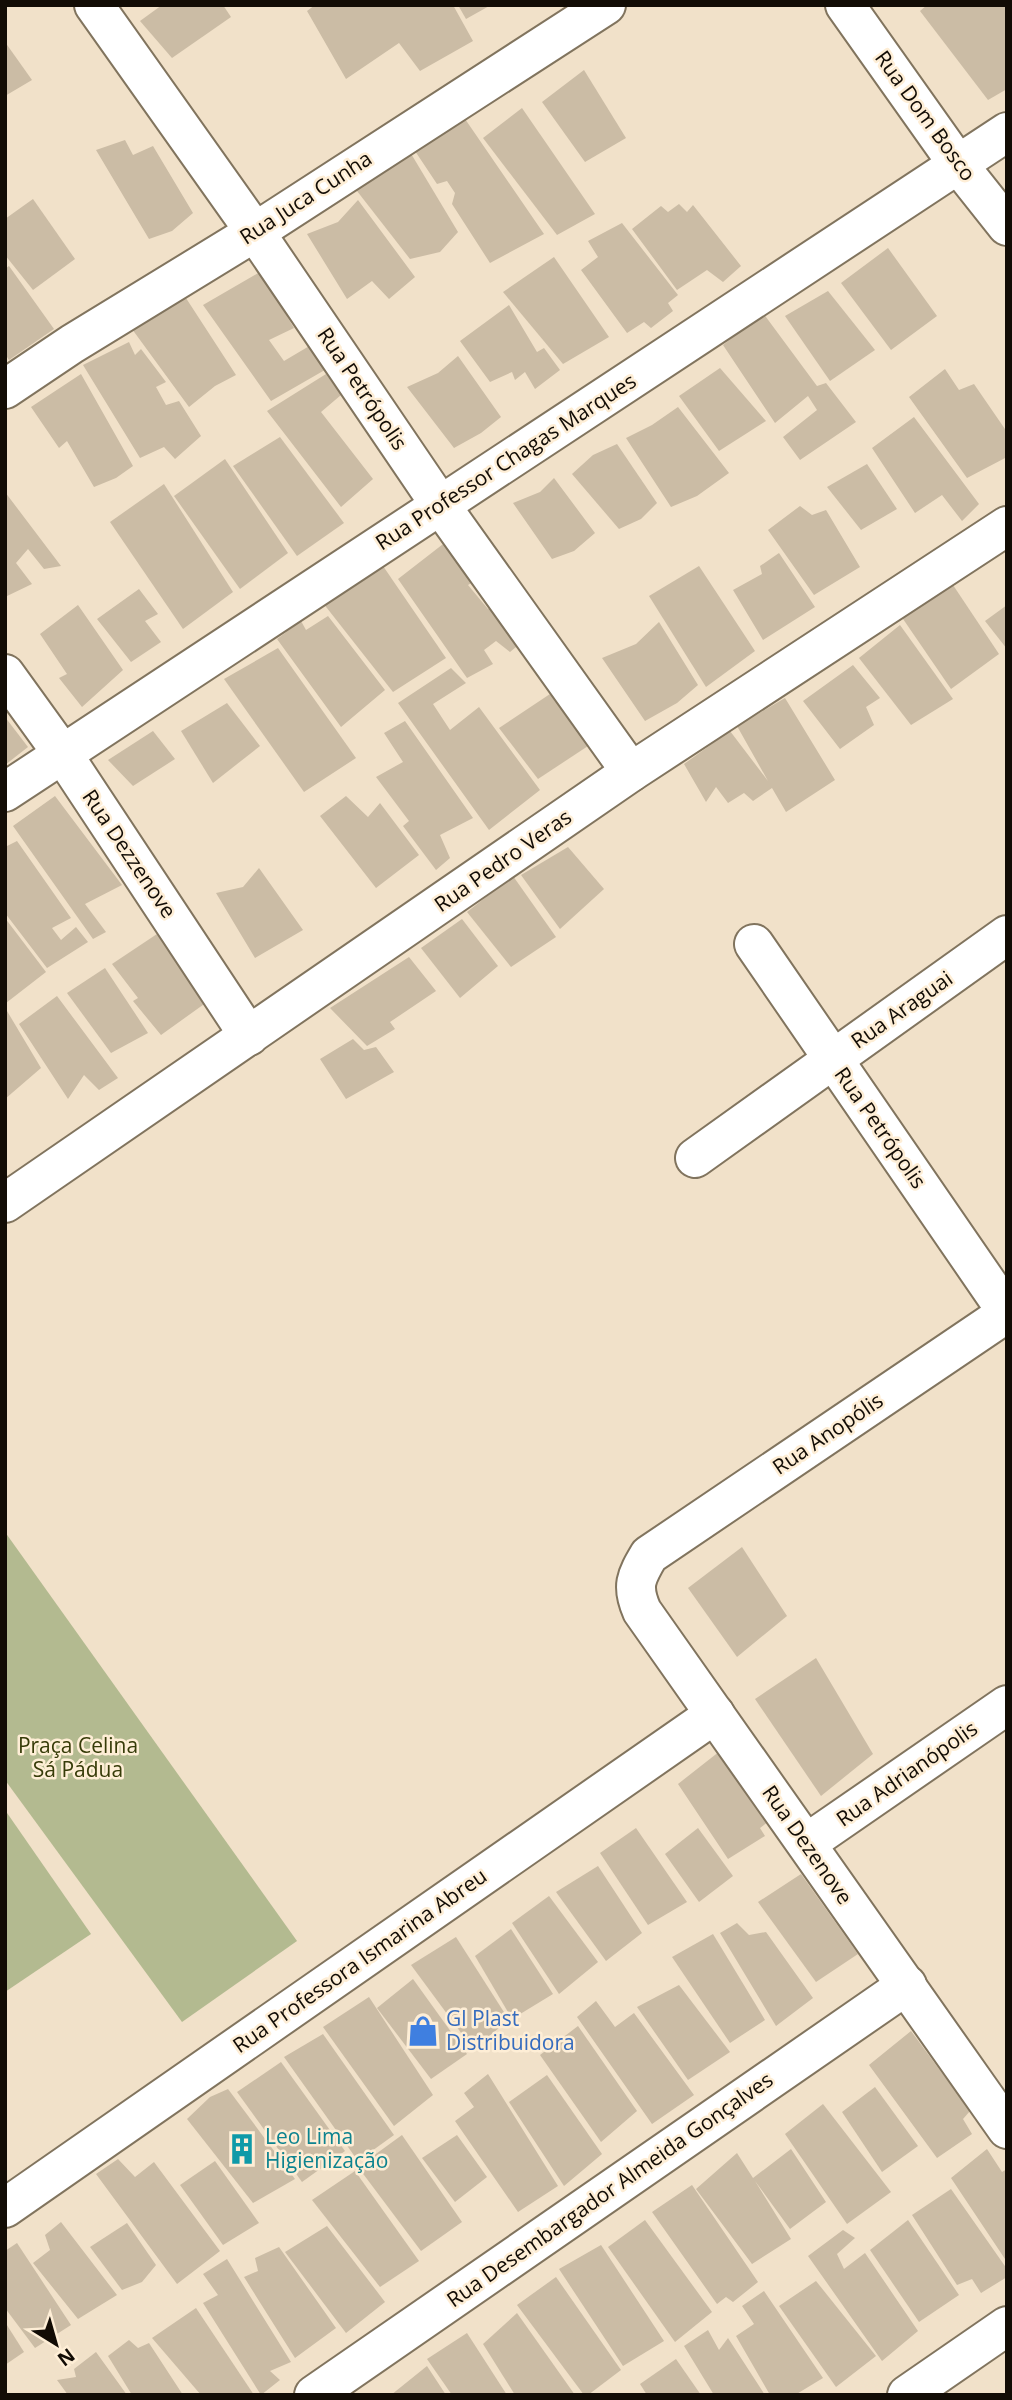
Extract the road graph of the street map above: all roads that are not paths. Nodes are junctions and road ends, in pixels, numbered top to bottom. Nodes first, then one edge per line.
1 (94, 5) edge
2 (606, 5) edge
3 (845, 5) edge
4 (1007, 132) edge
5 (957, 163) junction
6 (1007, 226) edge
7 (255, 232) junction
8 (5, 389) edge
9 (440, 506) junction
10 (1007, 526) edge
11 (5, 674) edge
12 (62, 753) junction
13 (631, 772) junction
14 (5, 792) edge
15 (1007, 935) edge
16 (754, 944) dead end
17 (250, 1037) junction
18 (833, 1059) junction
19 (695, 1158) dead end
20 (5, 1203) edge
21 (1007, 1313) edge
22 (649, 1555) joint
23 (1007, 1705) edge
24 (715, 1714) junction
25 (807, 1843) junction
26 (907, 1985) junction
27 (1006, 2125) edge
28 (5, 2207) edge
29 (1007, 2326) edge
30 (314, 2395) edge
31 (907, 2395) edge

1 - 7 street, Rua Petrópolis
2 - 7 street, Rua Juca Cunha
3 - 5 street, Rua Dom Bosco
4 - 5 street, Rua Professor Chagas Marques
5 - 6 street, Rua Dom Bosco
5 - 9 street, Rua Professor Chagas Marques
7 - 8 street, Rua Juca Cunha
7 - 9 street, Rua Petrópolis
9 - 12 street, Rua Professor Chagas Marques
9 - 13 street, Rua Petrópolis
10 - 13 street, Rua Pedro Veras
11 - 12 street, Rua Dezzenove
12 - 14 street, Rua Professor Chagas Marques
12 - 17 street, Rua Dezzenove
13 - 17 street, Rua Pedro Veras
15 - 18 street, Rua Araguai
16 - 18 street, Rua Petrópolis
17 - 20 street, Rua Pedro Veras
18 - 19 street, Rua Araguai
18 - 21 street, Rua Petrópolis
21 - 22 street, Rua Anopólis
22 - 24 street, Rua Dezenove
23 - 25 street, Rua Adrianópolis
24 - 25 street, Rua Dezenove
24 - 28 street, Rua Professora Ismarina Abreu
25 - 26 street, Rua Dezenove
26 - 27 street, Rua Dezenove
26 - 30 street, Rua Desembargador Almeida Gonçalves
29 - 31 street

